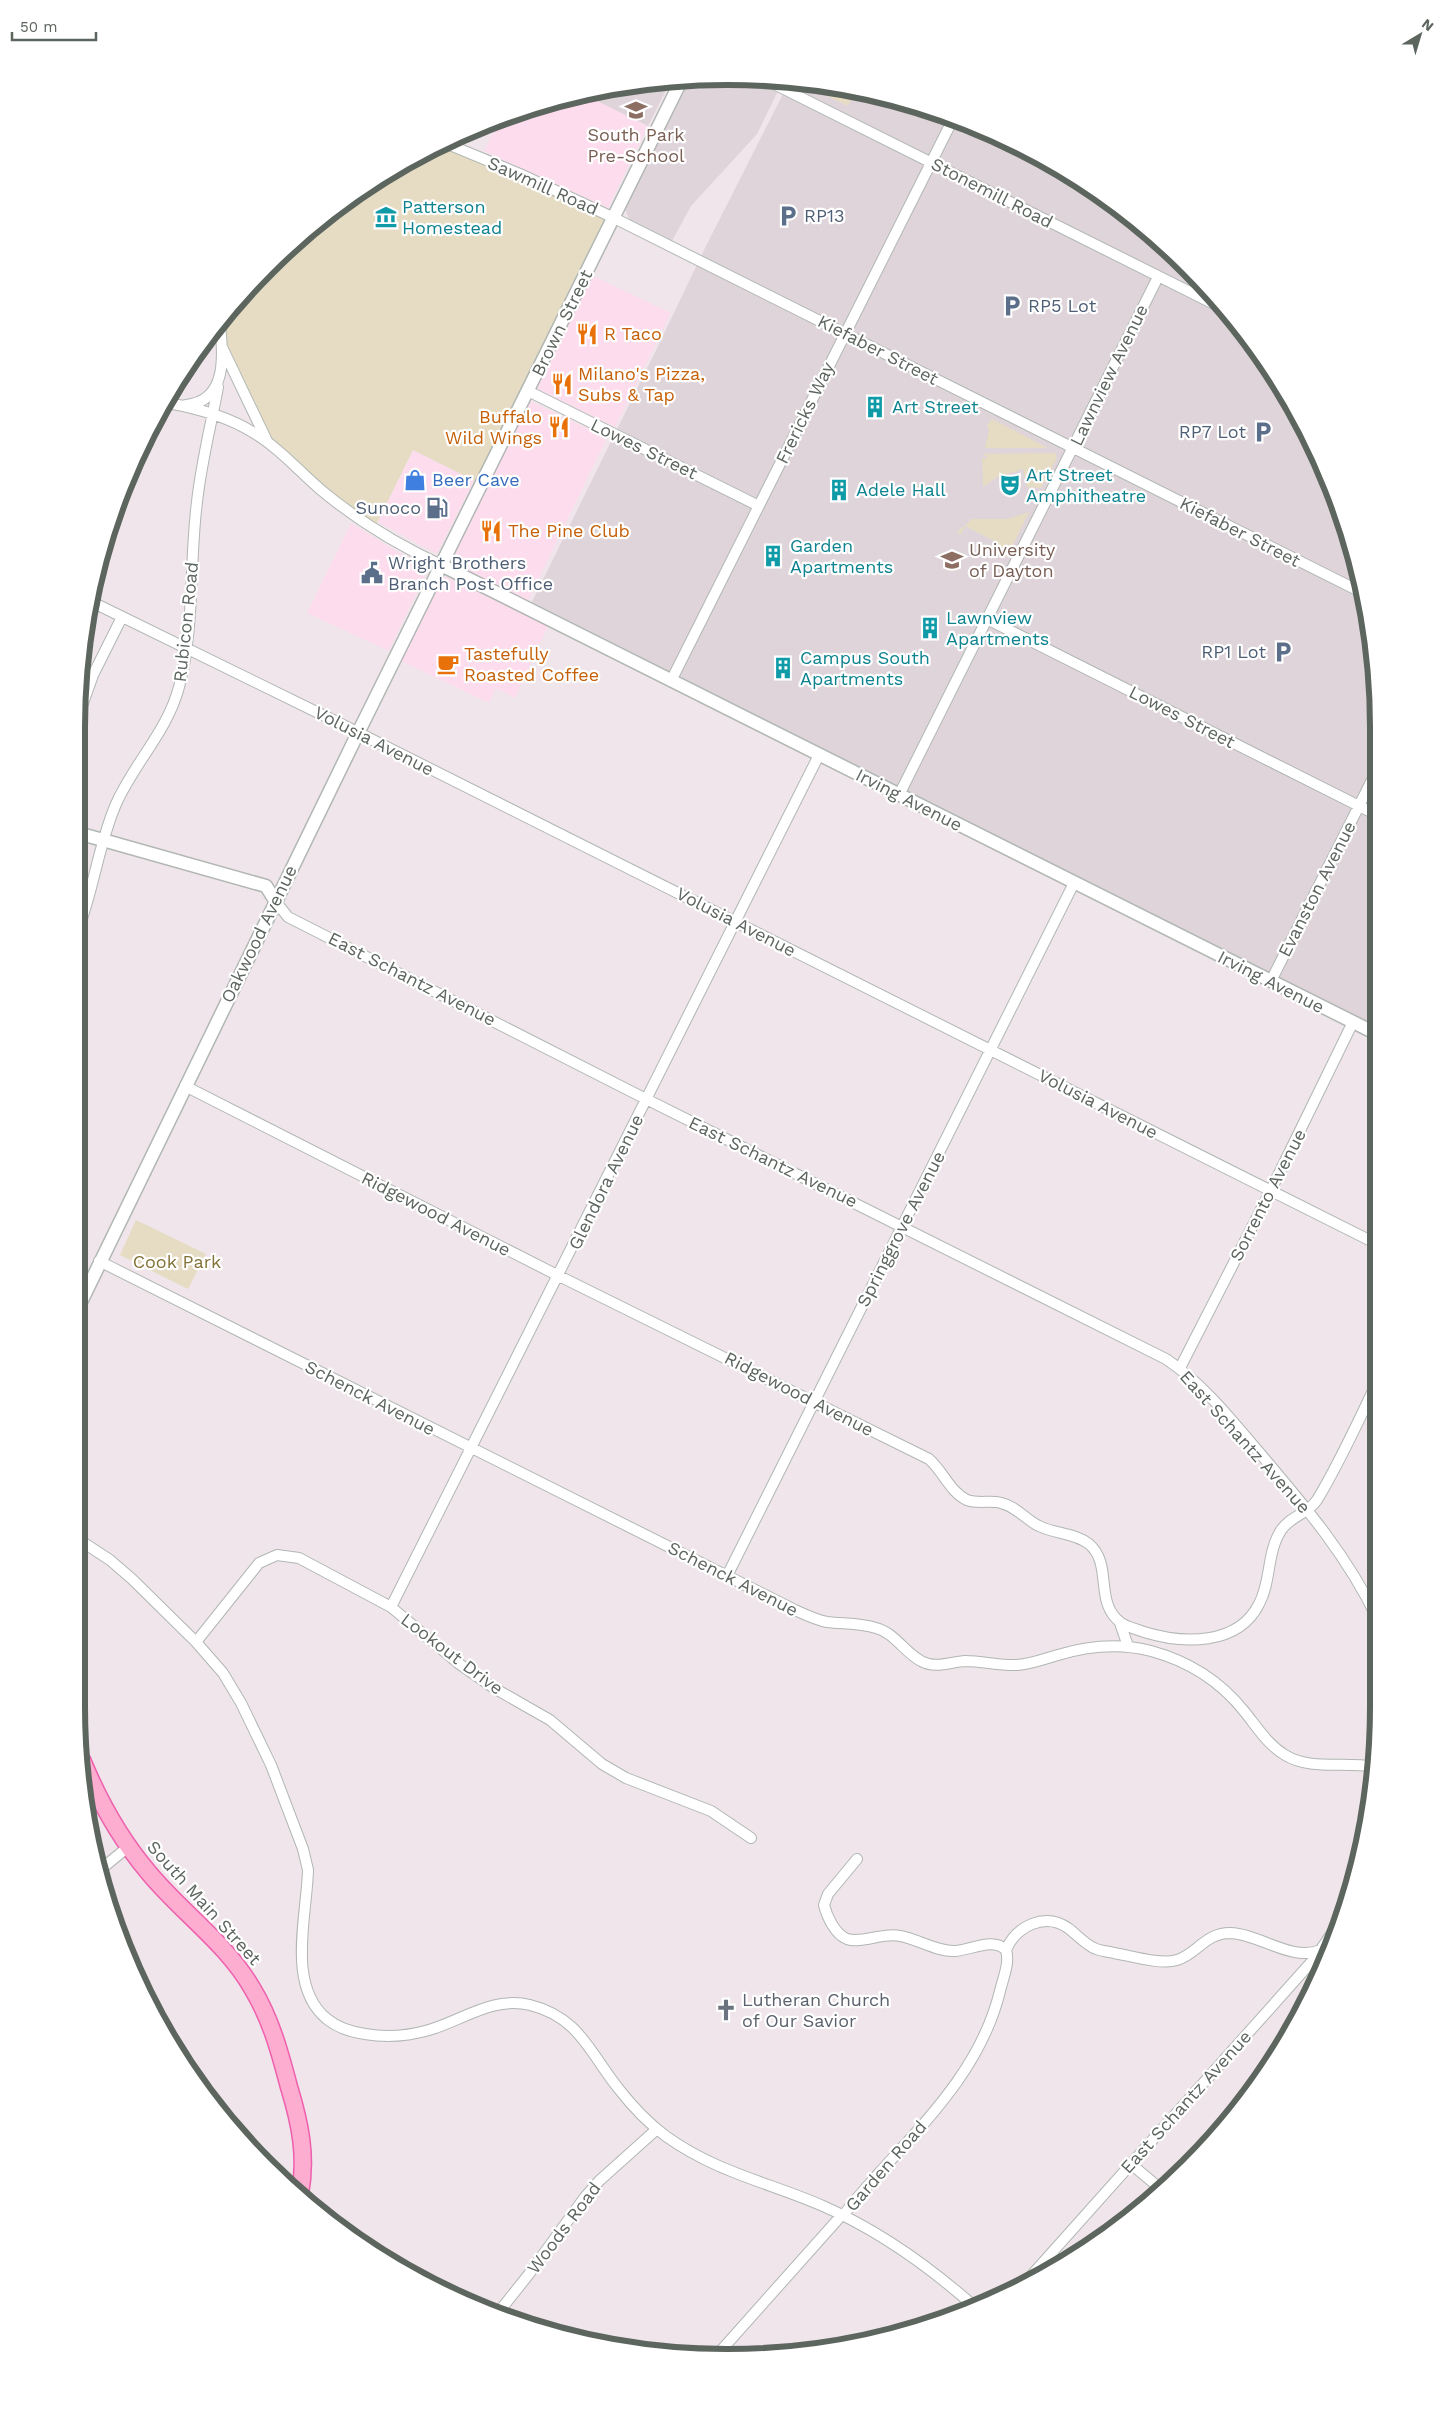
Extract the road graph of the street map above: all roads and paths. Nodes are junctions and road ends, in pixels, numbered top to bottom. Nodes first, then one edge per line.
1 (678, 87) edge
2 (780, 87) edge
3 (950, 125) edge
4 (453, 146) edge
5 (931, 162) junction
6 (612, 217) junction
7 (1158, 276) junction
8 (1208, 301) edge
9 (221, 333) edge
10 (846, 334) junction
11 (222, 348) junction
12 (218, 387) junction
13 (528, 391) junction
14 (172, 404) edge
15 (181, 406) junction
16 (214, 415) junction
17 (269, 444) junction
18 (1073, 448) junction
19 (759, 506) junction
20 (441, 565) junction
21 (1355, 589) edge
22 (97, 604) edge
23 (122, 617) junction
24 (987, 619) junction
25 (186, 648) junction
26 (672, 682) junction
27 (86, 695) edge
28 (358, 733) junction
29 (819, 755) junction
30 (1370, 784) edge
31 (899, 795) junction
32 (1359, 806) junction
33 (1370, 812) edge
34 (85, 835) edge
35 (105, 840) junction
36 (1074, 883) junction
37 (276, 902) junction
38 (85, 907) edge
39 (735, 922) junction
40 (1271, 982) junction
41 (1353, 1022) junction
42 (1370, 1030) edge
43 (991, 1050) junction
44 (185, 1086) junction
45 (646, 1100) junction
46 (1271, 1190) junction
47 (902, 1226) junction
48 (1370, 1240) edge
49 (99, 1261) junction
50 (559, 1276) junction
51 (85, 1293) edge
52 (1180, 1368) junction
53 (1370, 1396) edge
54 (813, 1402) junction
55 (471, 1448) junction
56 (1306, 1510) junction
57 (85, 1544) edge
58 (727, 1576) junction
59 (1370, 1605) edge
60 (391, 1607) junction
61 (1120, 1623) junction
62 (196, 1642) junction
63 (1128, 1646) junction
64 (1367, 1767) edge
65 (88, 1774) edge
66 (751, 1838) dead end
67 (128, 1847) junction
68 (857, 1859) dead end
69 (105, 1866) edge
70 (1006, 1950) junction
71 (1322, 1950) joint
72 (657, 2128) junction
73 (1131, 2164) junction
74 (1156, 2185) edge
75 (301, 2187) edge
76 (843, 2216) junction
77 (1037, 2270) edge
78 (968, 2302) edge
79 (502, 2308) edge
80 (722, 2349) edge

1 - 6 street, Brown Street
2 - 5 street, Stonemill Road
3 - 5 street, Frericks Way
4 - 6 street, Sawmill Road
5 - 7 street, Stonemill Road
5 - 10 street, Frericks Way
6 - 10 street, Kiefaber Street
6 - 13 street, Brown Street
7 - 8 street, Stonemill Road
7 - 18 street, Lawnview Avenue
9 - 11 street, Rubicon Road
10 - 18 street, Kiefaber Street
10 - 19 street, Frericks Way
11 - 12 street, Rubicon Road
11 - 17 street, Rubicon Road
12 - 15 street
12 - 16 street, Rubicon Road
13 - 19 street, Lowes Street
13 - 20 street, Brown Street
14 - 15 street
15 - 16 street
16 - 17 street
16 - 25 street, Rubicon Road
17 - 20 street
18 - 21 street, Kiefaber Street
18 - 24 street, Lawnview Avenue
19 - 26 street, Frericks Way
20 - 26 street, Irving Avenue
20 - 28 street, Oakwood Avenue
22 - 23 street, Volusia Avenue
23 - 25 street, Volusia Avenue
23 - 27 street
24 - 31 street, Lawnview Avenue
24 - 32 street, Lowes Street
25 - 28 street, Volusia Avenue
25 - 35 street, Rubicon Road
26 - 29 street, Irving Avenue
28 - 37 street, Oakwood Avenue
28 - 39 street, Volusia Avenue
29 - 31 street, Irving Avenue
29 - 39 street, Glendora Avenue
30 - 32 street, Evanston Avenue
31 - 36 street, Irving Avenue
32 - 33 street, Lowes Street
32 - 40 street, Evanston Avenue
34 - 35 street, East Schantz Avenue
35 - 37 street, East Schantz Avenue
35 - 38 street, Rubicon Road
36 - 40 street, Irving Avenue
36 - 43 street, Springgrove Avenue
37 - 44 street, Oakwood Avenue
37 - 45 street, East Schantz Avenue
39 - 43 street, Volusia Avenue
39 - 45 street, Glendora Avenue
40 - 41 street, Irving Avenue
41 - 42 street, Irving Avenue
41 - 46 street, Sorrento Avenue
43 - 46 street, Volusia Avenue
43 - 47 street, Springgrove Avenue
44 - 49 street, Oakwood Avenue
44 - 50 street, Ridgewood Avenue
45 - 47 street, East Schantz Avenue
45 - 50 street, Glendora Avenue
46 - 48 street, Volusia Avenue
46 - 52 street, Sorrento Avenue
47 - 52 street, East Schantz Avenue
47 - 54 street, Springgrove Avenue
49 - 51 street, Oakwood Avenue
49 - 55 street, Schenck Avenue
50 - 54 street, Ridgewood Avenue
50 - 55 street, Glendora Avenue
52 - 56 street, East Schantz Avenue
53 - 56 street
54 - 58 street, Springgrove Avenue
54 - 61 street, Ridgewood Avenue
55 - 58 street, Schenck Avenue
55 - 60 street, Glendora Avenue
56 - 59 street, East Schantz Avenue
56 - 61 street
57 - 62 street
58 - 63 street, Schenck Avenue
60 - 62 street, Lookout Drive
60 - 66 street, Lookout Drive
61 - 63 street, Ridgewood Avenue
62 - 72 street
63 - 64 street, Schenck Avenue
65 - 67 main road, South Main Street
67 - 69 street
67 - 75 main road, South Main Street
68 - 70 street
70 - 71 street
70 - 76 street, Garden Road
71 - 73 street, East Schantz Avenue
72 - 76 street
72 - 79 street, Woods Road
73 - 74 street
73 - 77 street, East Schantz Avenue
76 - 78 street
76 - 80 street, Garden Road

